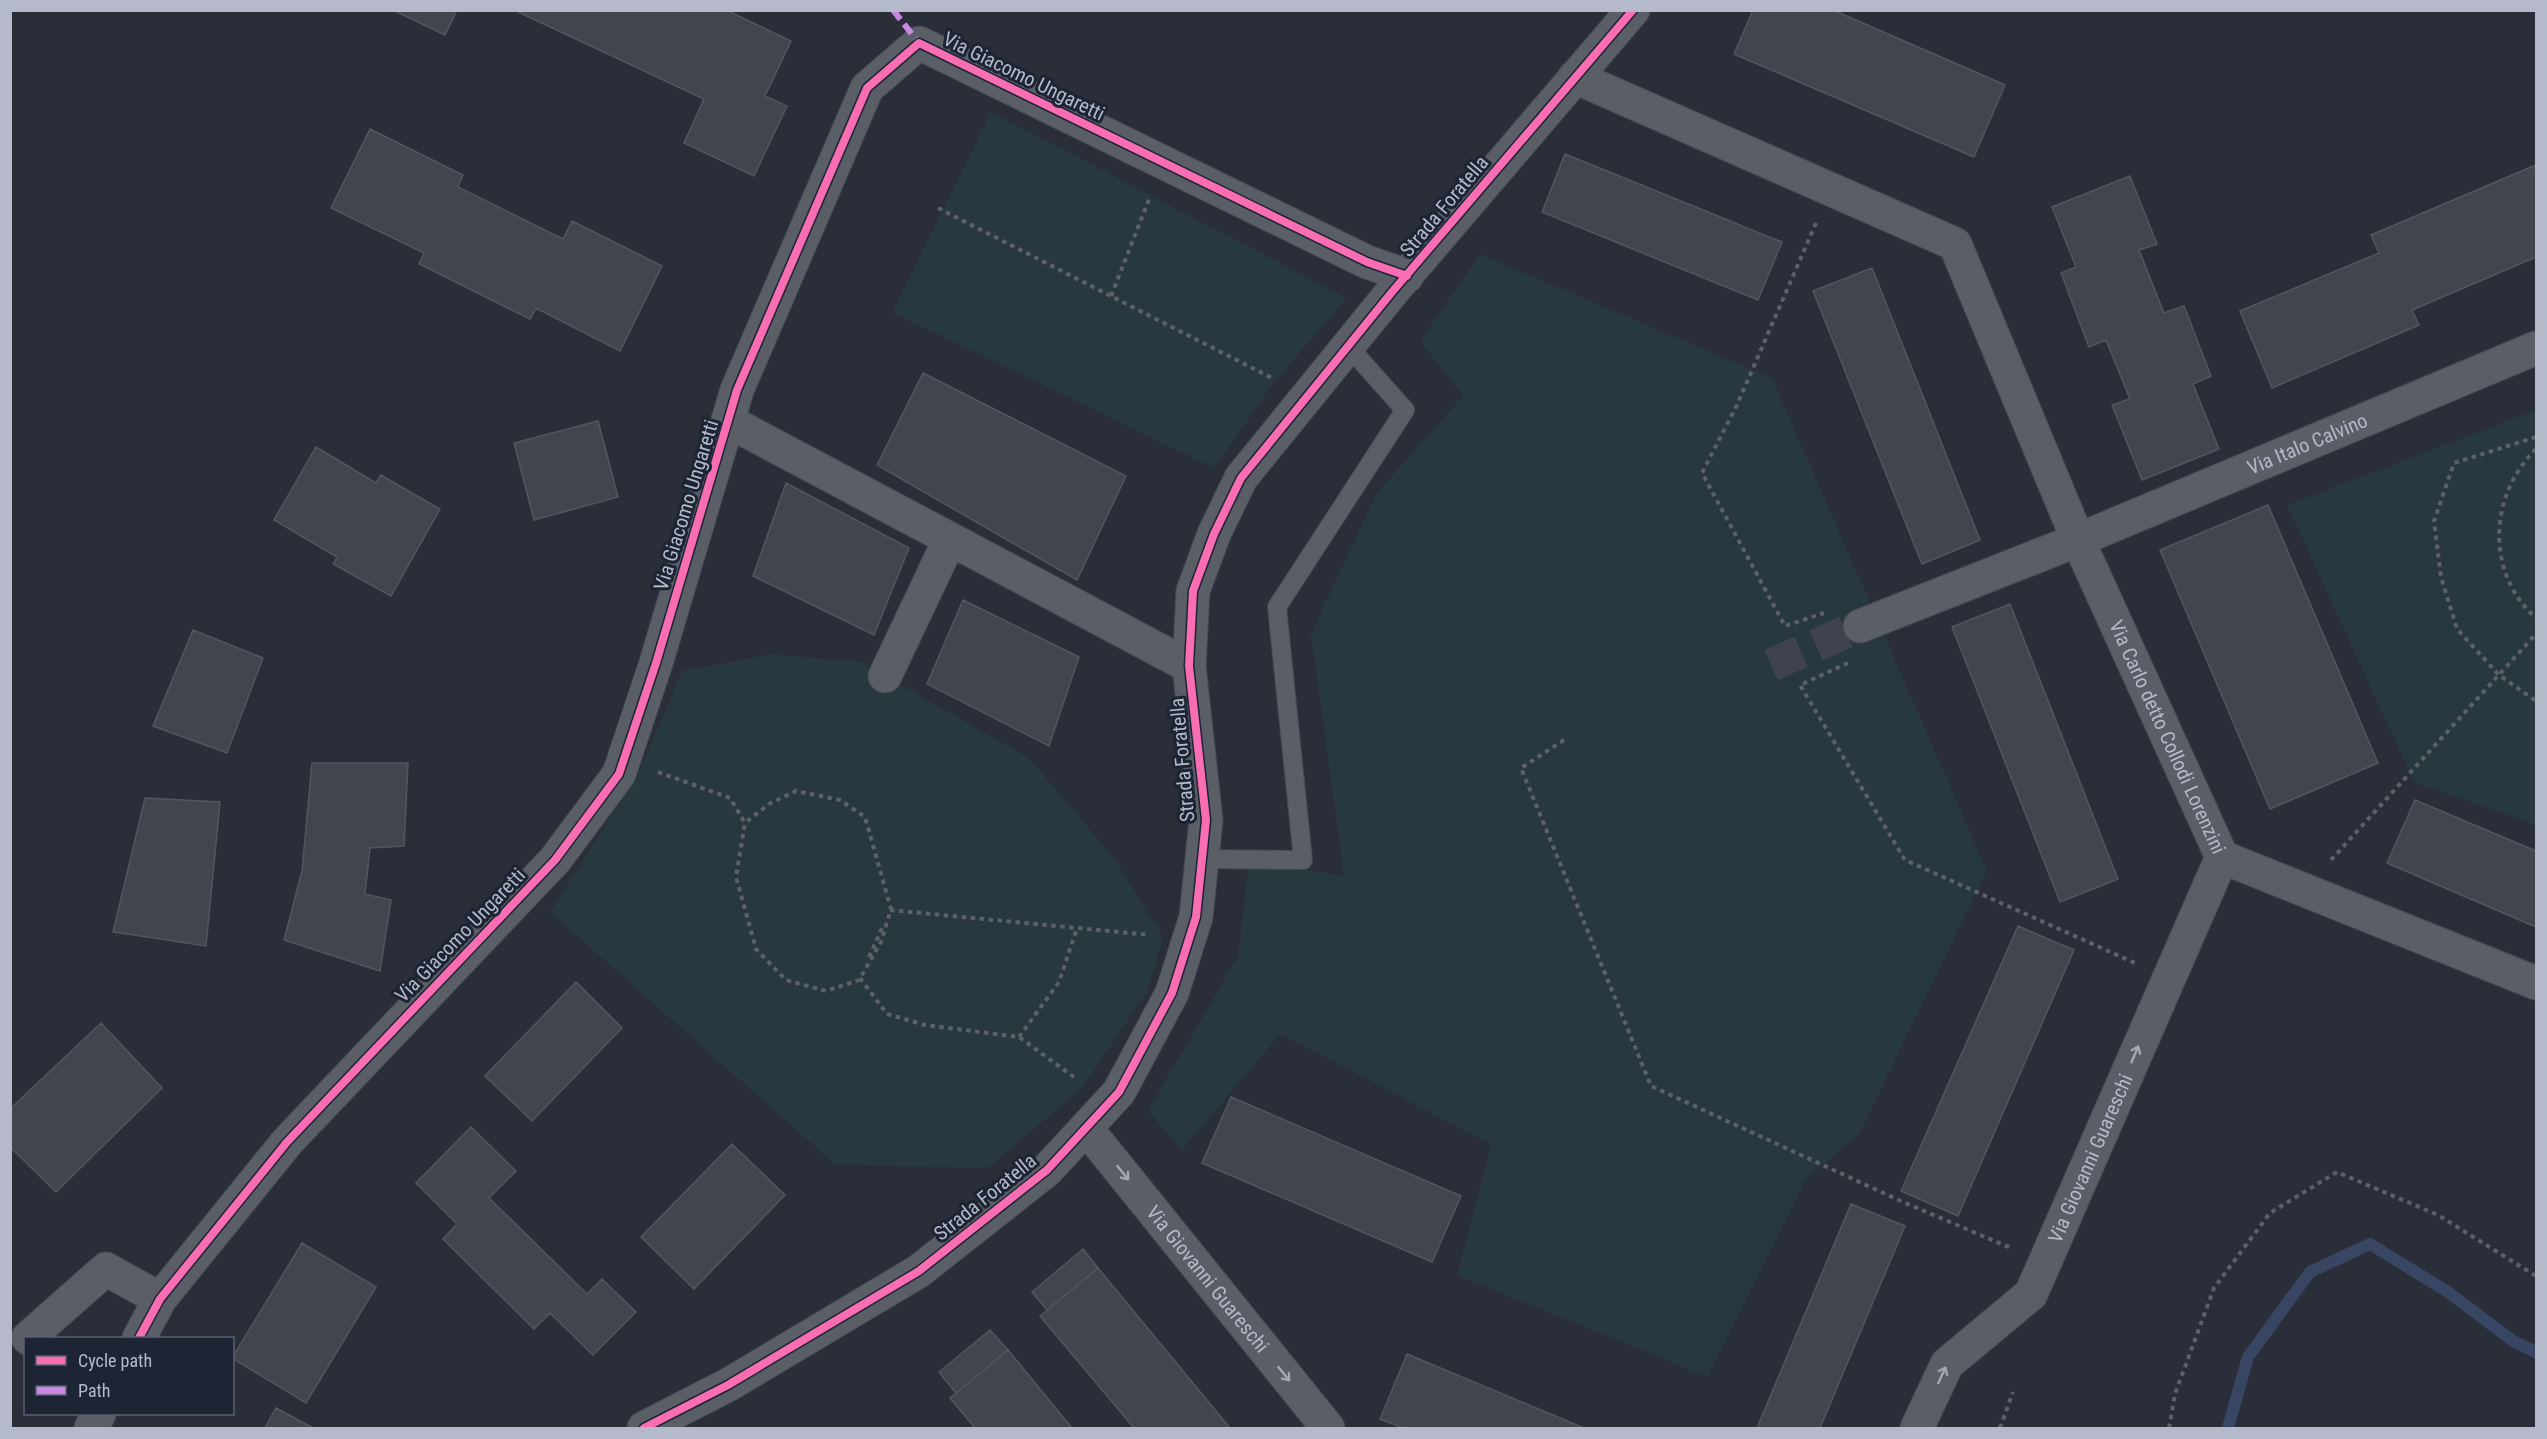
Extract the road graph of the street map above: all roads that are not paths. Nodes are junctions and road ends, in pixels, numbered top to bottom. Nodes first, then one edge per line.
1 (1633, 10) edge
2 (1575, 77) junction
3 (1407, 276) junction
4 (1348, 346) junction
5 (2536, 348) edge
6 (728, 421) junction
7 (950, 539) junction
8 (2078, 540) junction
9 (1860, 626) tunnel mouth
10 (1189, 666) junction
11 (885, 676) dead end
12 (2222, 857) junction
13 (1202, 859) junction
14 (2536, 983) edge
15 (1086, 1128) junction
16 (160, 1299) junction
17 (30, 1337) edge
18 (140, 1337) edge
19 (24, 1342) edge
20 (10, 1354) edge
21 (644, 1428) edge
22 (1328, 1428) edge
23 (1917, 1428) edge

1 - 2 street, Strada Foratella
2 - 3 street, Strada Foratella
2 - 8 street, Via Carlo detto Collodi Lorenzini
3 - 4 street, Strada Foratella
3 - 6 street, Via Giacomo Ungaretti
4 - 10 street, Strada Foratella
4 - 13 lane
5 - 8 street, Via Italo Calvino
6 - 7 street
6 - 16 street, Via Giacomo Ungaretti
7 - 10 street
7 - 11 street
8 - 9 street, Via Italo Calvino
8 - 12 street, Via Carlo detto Collodi Lorenzini
10 - 13 street, Strada Foratella
12 - 14 street, Via Carlo detto Collodi Lorenzini
23 -> 12 street, Via Giovanni Guareschi
13 - 15 street, Strada Foratella
15 - 21 street, Strada Foratella
15 -> 22 street, Via Giovanni Guareschi
16 - 17 street
16 - 18 street, Via Giacomo Ungaretti
19 - 20 street

